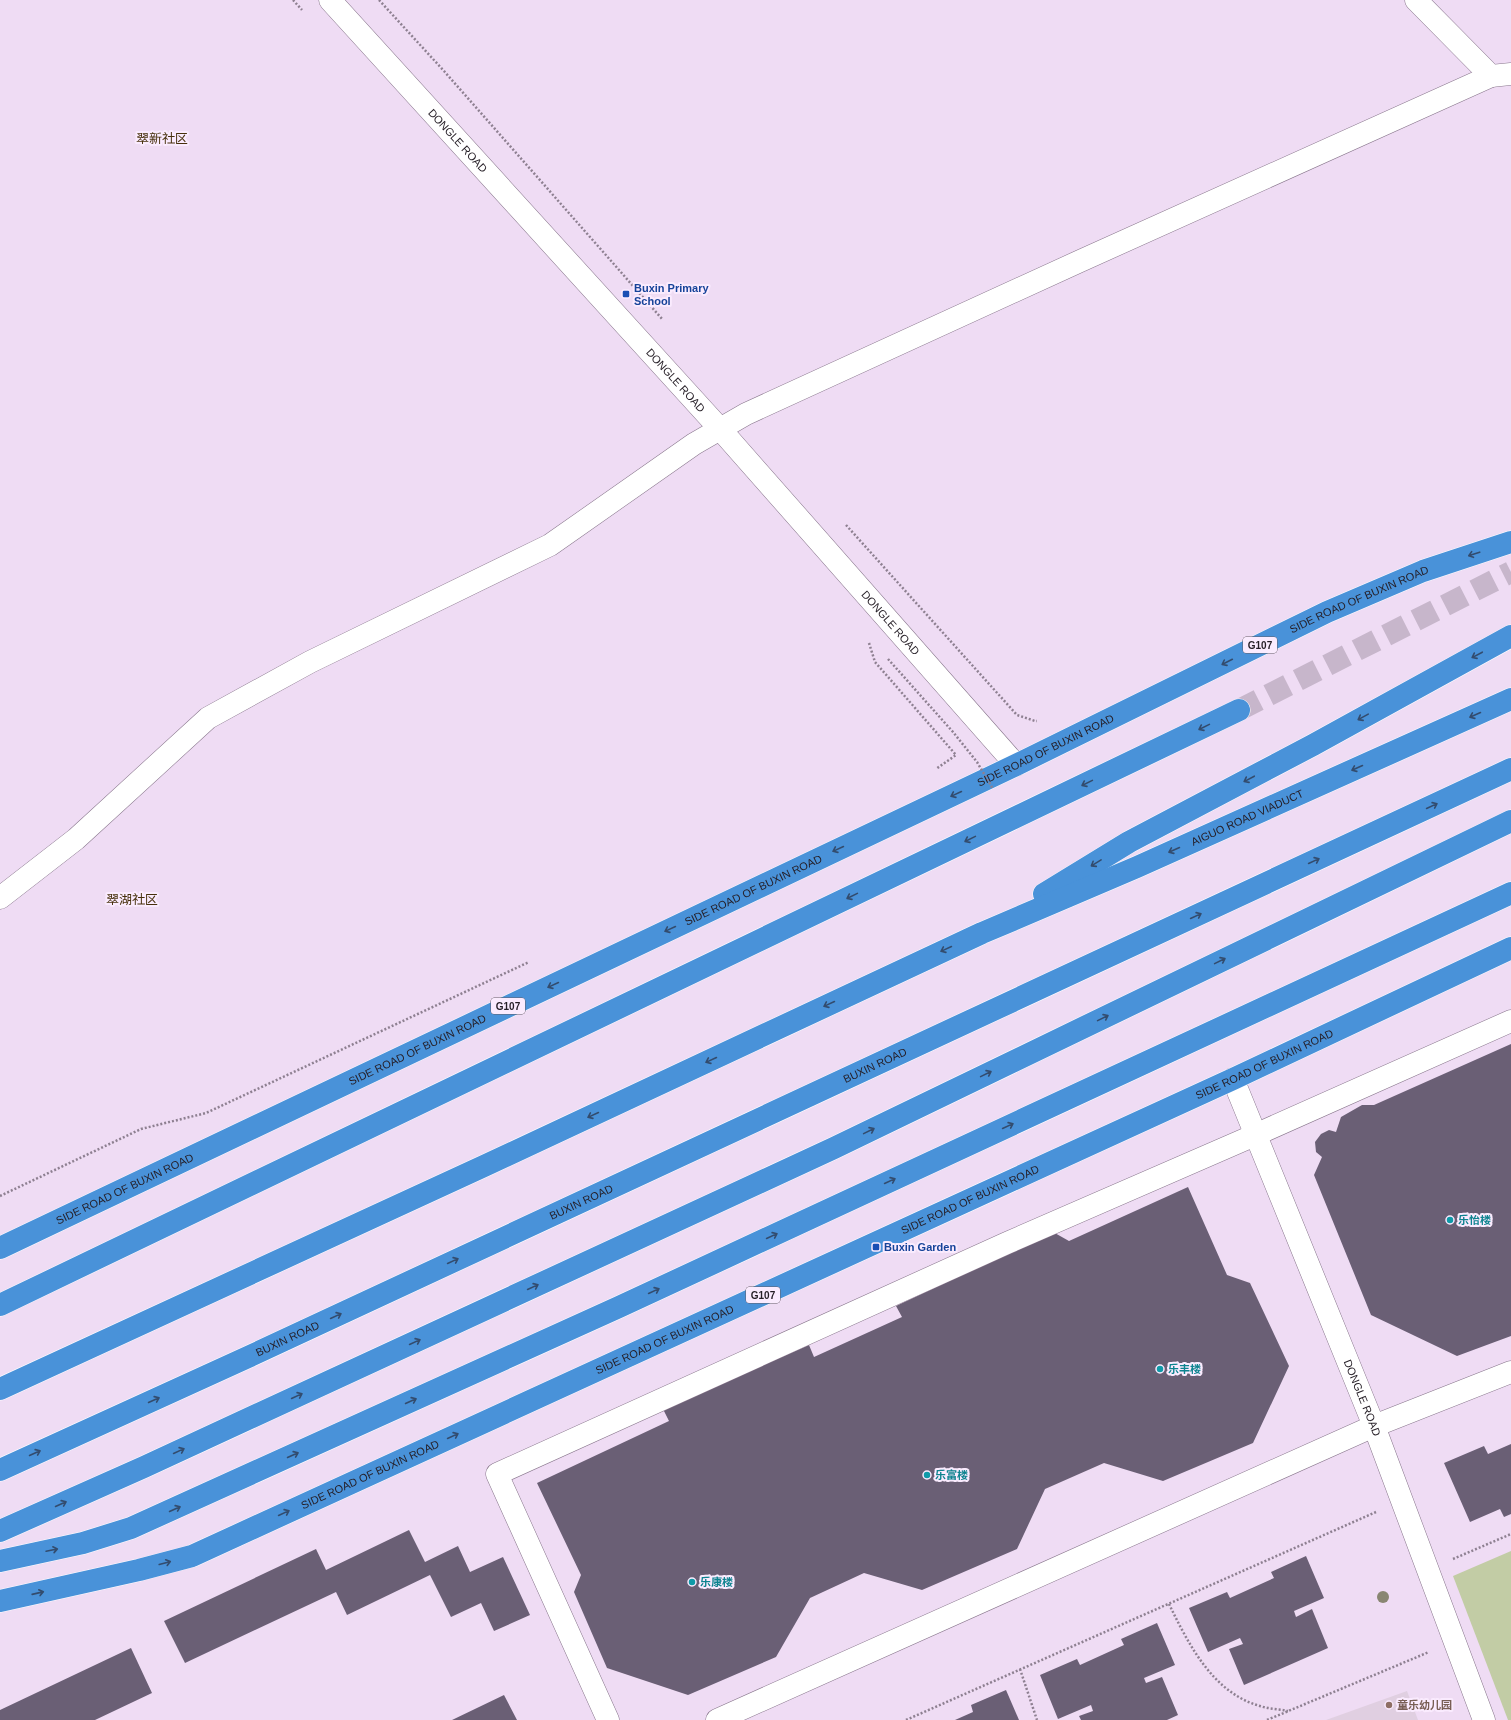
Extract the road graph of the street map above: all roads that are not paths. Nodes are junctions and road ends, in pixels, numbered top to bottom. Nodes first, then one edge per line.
1 (330, 0) edge
2 (1416, 0) edge
3 (1501, 75) edge
4 (721, 430) junction
5 (1511, 542) edge
6 (1511, 636) edge
7 (1511, 699) edge
8 (1239, 710) tunnel mouth
9 (1016, 765) junction
10 (1511, 769) edge
11 (1511, 821) edge
12 (1511, 893) edge
13 (0, 898) edge
14 (982, 933) junction
15 (1511, 948) edge
16 (1511, 1021) edge
17 (1233, 1079) junction
18 (1255, 1136) junction
19 (0, 1248) edge
20 (0, 1305) edge
21 (1511, 1372) edge
22 (0, 1389) edge
23 (1374, 1426) junction
24 (0, 1470) edge
25 (0, 1531) edge
26 (0, 1561) edge
27 (0, 1601) edge
28 (608, 1720) edge
29 (716, 1720) edge
30 (1484, 1720) edge

1 - 4 street, DONGLE ROAD
2 - 3 street
3 - 4 street
4 - 9 street, DONGLE ROAD
4 - 13 street
5 -> 9 highway, SIDE ROAD OF BUXIN ROAD / G107
6 -> 14 highway
7 -> 14 highway, AIGUO ROAD VIADUCT
8 -> 20 highway
9 -> 19 highway, SIDE ROAD OF BUXIN ROAD / G107
24 -> 10 highway, BUXIN ROAD
25 -> 11 highway
26 -> 12 highway
14 -> 22 highway
15 - 17 highway, SIDE ROAD OF BUXIN ROAD / G107
16 - 18 street
17 - 18 street, DONGLE ROAD
27 -> 17 highway, SIDE ROAD OF BUXIN ROAD / G107
18 - 23 street, DONGLE ROAD
18 - 28 street
21 - 23 street
23 - 29 street
23 - 30 street, DONGLE ROAD

